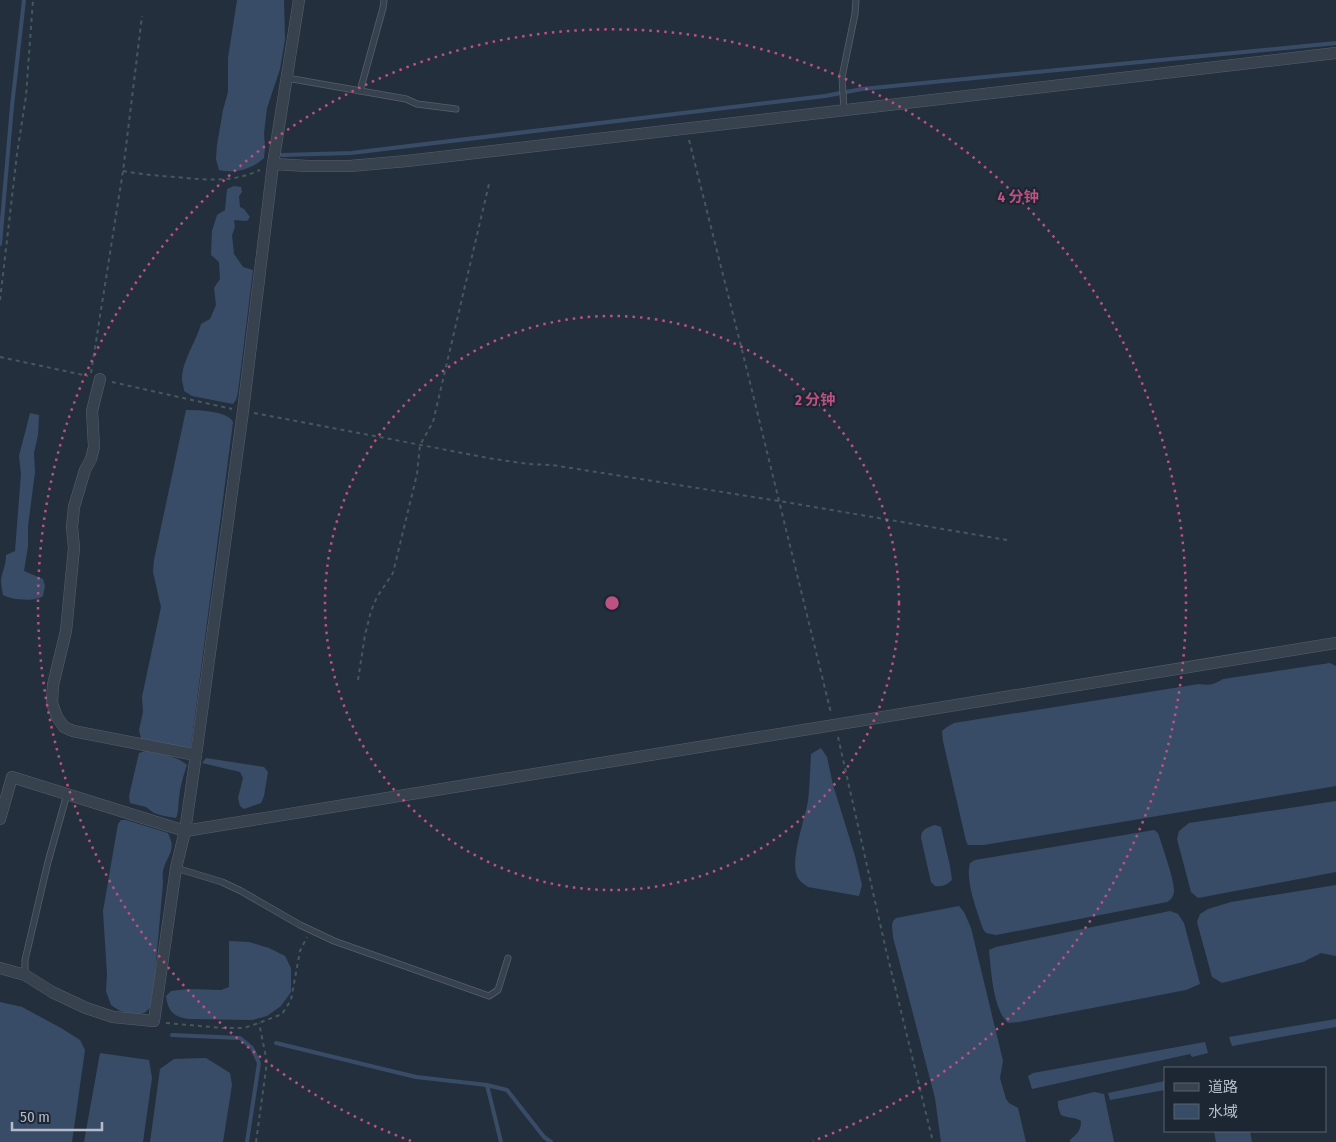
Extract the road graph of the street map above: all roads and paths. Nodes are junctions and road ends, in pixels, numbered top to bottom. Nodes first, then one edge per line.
1 (33, 0) edge
2 (299, 0) edge
3 (384, 0) edge
4 (856, 0) edge
5 (142, 16) dead end
6 (1336, 53) edge
7 (286, 78) junction
8 (360, 90) junction
9 (844, 104) junction
10 (456, 109) dead end
11 (686, 128) junction
12 (273, 164) junction
13 (122, 172) junction
14 (489, 184) dead end
15 (0, 300) edge
16 (0, 356) edge
17 (95, 378) junction
18 (243, 411) junction
19 (420, 445) junction
20 (779, 501) junction
21 (1007, 540) dead end
22 (1336, 643) edge
23 (358, 680) dead end
24 (835, 725) junction
25 (196, 755) junction
26 (67, 794) junction
27 (0, 819) edge
28 (185, 831) junction
29 (176, 868) junction
30 (310, 930) junction
31 (508, 958) dead end
32 (0, 968) edge
33 (24, 975) junction
34 (154, 1021) junction
35 (259, 1023) junction
36 (256, 1142) edge
37 (933, 1142) edge

1 - 15 path
2 - 7 street
3 - 8 lane
4 - 9 lane
5 - 13 path
6 - 9 street
7 - 8 lane
7 - 12 street
8 - 10 lane
9 - 11 street
11 - 12 street
11 - 20 path
12 - 13 path
12 - 18 street
13 - 17 path
14 - 19 path
16 - 17 path
17 - 18 path
17 - 25 street
18 - 19 path
18 - 25 street
19 - 20 path
19 - 23 path
20 - 21 path
20 - 24 path
22 - 24 street
24 - 28 street
24 - 37 path
25 - 28 street
26 - 27 street
26 - 28 street
26 - 33 lane
28 - 29 street
29 - 30 lane
29 - 34 street
30 - 31 lane
30 - 35 path
32 - 33 street
33 - 34 street
34 - 35 path
35 - 36 path

